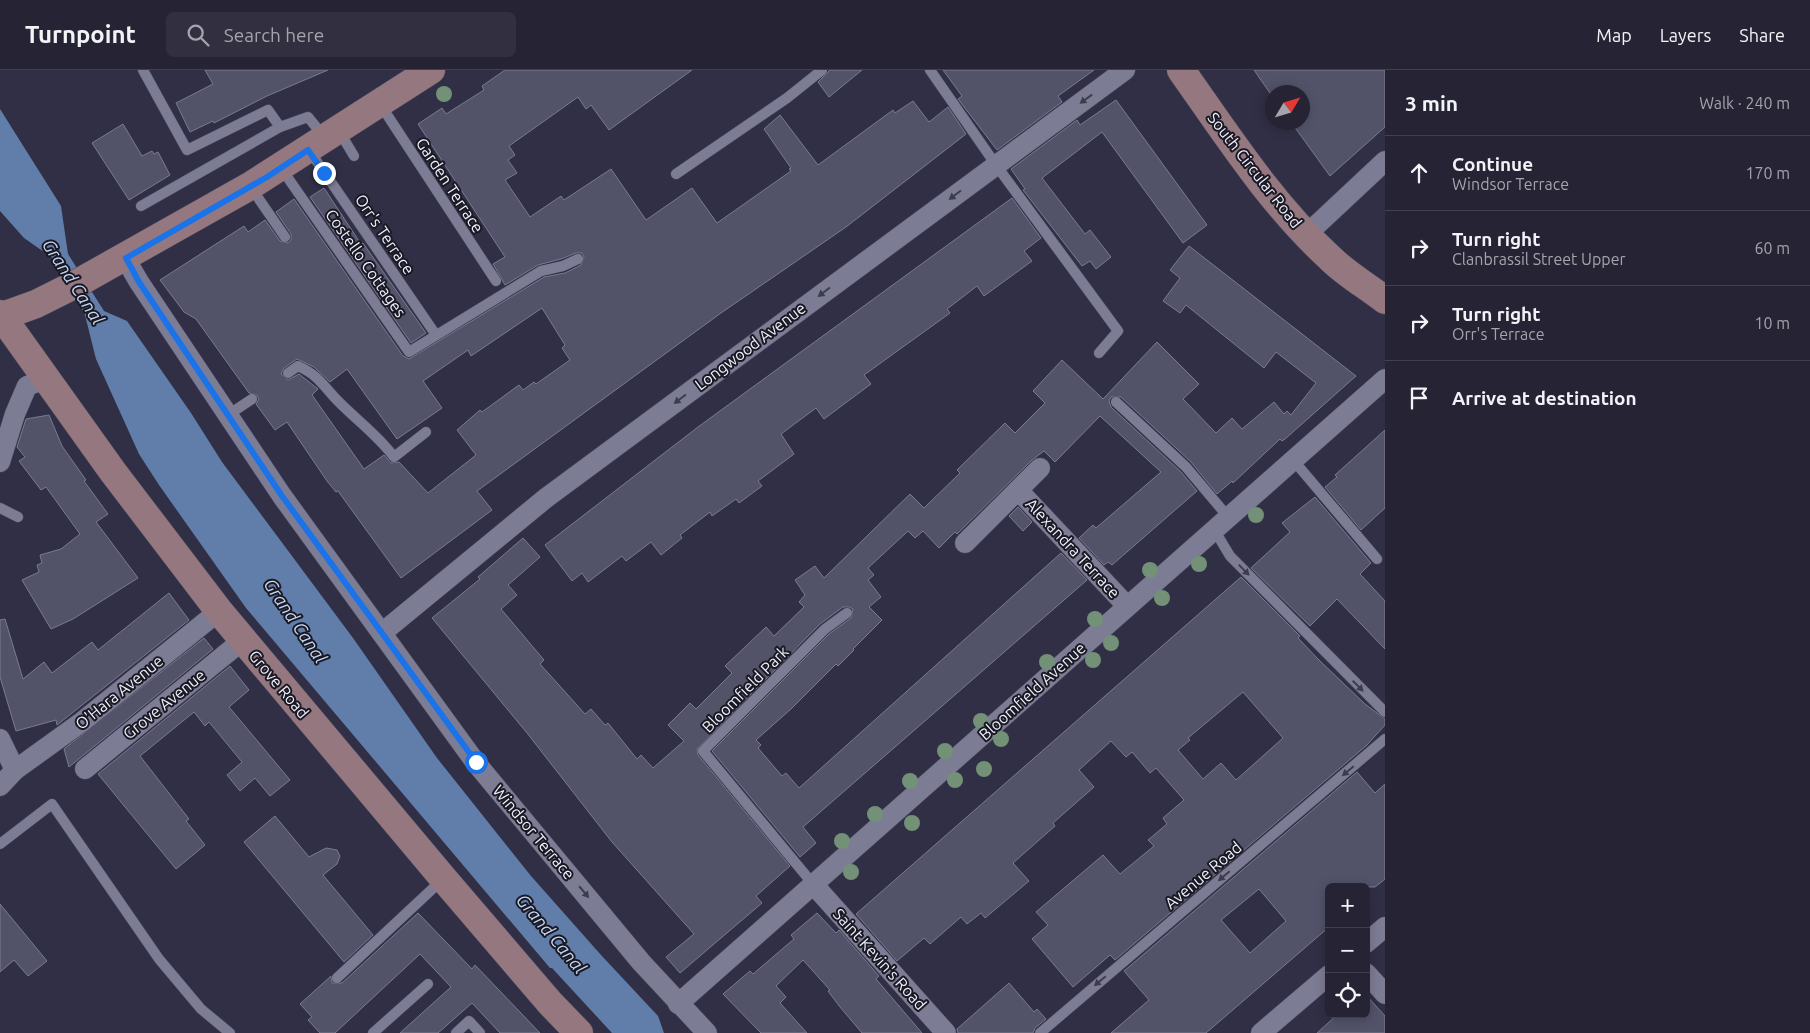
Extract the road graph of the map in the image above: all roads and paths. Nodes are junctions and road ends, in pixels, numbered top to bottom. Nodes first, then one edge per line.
1 (143, 70) edge
2 (431, 70) edge
3 (822, 70) edge
4 (930, 70) edge
5 (1125, 70) edge
6 (1181, 70) edge
7 (380, 104) junction
8 (280, 127) junction
9 (324, 139) junction
10 (354, 156) dead end
11 (1385, 161) edge
12 (996, 164) junction
13 (281, 168) junction
14 (676, 174) dead end
15 (250, 186) junction
16 (141, 206) dead end
17 (1306, 235) junction
18 (285, 237) dead end
19 (126, 258) junction
20 (578, 259) dead end
21 (496, 281) dead end
22 (1385, 300) edge
23 (1, 316) edge
24 (436, 335) junction
25 (1099, 353) dead end
26 (288, 374) dead end
27 (48, 378) junction
28 (1385, 379) edge
29 (252, 398) dead end
30 (1116, 402) dead end
31 (228, 415) junction
32 (426, 432) dead end
33 (1294, 461) junction
34 (0, 462) edge
35 (1040, 468) dead end
36 (1018, 490) junction
37 (0, 508) edge
38 (18, 517) dead end
39 (1222, 525) junction
40 (965, 543) dead end
41 (1377, 559) dead end
42 (1127, 606) junction
43 (219, 611) junction
44 (847, 613) dead end
45 (383, 632) junction
46 (243, 640) junction
47 (1385, 712) edge
48 (0, 739) edge
49 (1385, 739) edge
50 (85, 769) dead end
51 (15, 770) junction
52 (0, 786) edge
53 (0, 844) edge
54 (444, 878) junction
55 (813, 884) junction
56 (1385, 927) edge
57 (1370, 940) edge
58 (1370, 977) edge
59 (337, 978) dead end
60 (1325, 978) edge
61 (428, 984) dead end
62 (1385, 994) edge
63 (678, 1004) junction
64 (230, 1033) edge
65 (374, 1033) edge
66 (456, 1033) edge
67 (480, 1033) edge
68 (579, 1033) edge
69 (707, 1033) edge
70 (946, 1033) edge
71 (1040, 1033) edge
72 (1260, 1033) edge

1 - 8 lane
2 - 7 main road
3 - 14 lane
4 - 12 lane
5 -> 12 street, Longwood Avenue
6 - 17 main road, South Circular Road
7 - 9 main road
7 - 21 lane, Garden Terrace
8 - 9 lane
8 - 16 lane
9 - 10 lane
9 - 13 main road
9 - 24 lane, Orr's Terrace
11 - 17 street
12 - 25 lane
12 -> 45 street, Longwood Avenue
13 - 15 main road
13 - 24 lane, Costello Cottages
15 - 18 lane
15 - 19 main road
17 - 22 main road, South Circular Road
19 - 23 main road
19 - 31 street, Windsor Terrace
20 - 24 lane
23 - 27 main road, Grove Road
26 - 32 lane
27 - 34 street
27 - 43 main road, Grove Road
28 - 33 street, Bloomfield Avenue
29 - 31 lane
30 - 39 lane
31 - 45 street, Windsor Terrace
33 - 39 street, Bloomfield Avenue
33 - 41 lane
35 - 36 street, Alexandra Terrace
36 - 40 street, Alexandra Terrace
36 - 42 street, Alexandra Terrace
37 - 38 lane
39 - 42 street, Bloomfield Avenue
39 -> 47 lane
42 - 55 street, Bloomfield Avenue
43 - 46 main road, Grove Road
43 - 51 street, O'Hara Avenue
44 - 55 lane, Bloomfield Park
45 -> 63 street, Windsor Terrace
46 - 50 street, Grove Avenue
46 - 54 main road, Grove Road
48 - 51 street
49 -> 71 lane, Avenue Road
51 - 52 street, O'Hara Avenue
53 - 64 lane
54 - 59 lane
54 - 68 main road, Grove Road
55 - 63 street, Bloomfield Avenue
55 - 70 street, Saint Kevin's Road
56 - 57 street
58 - 62 street
60 - 72 street
61 - 65 lane
63 - 69 street, Windsor Terrace
66 - 67 lane

